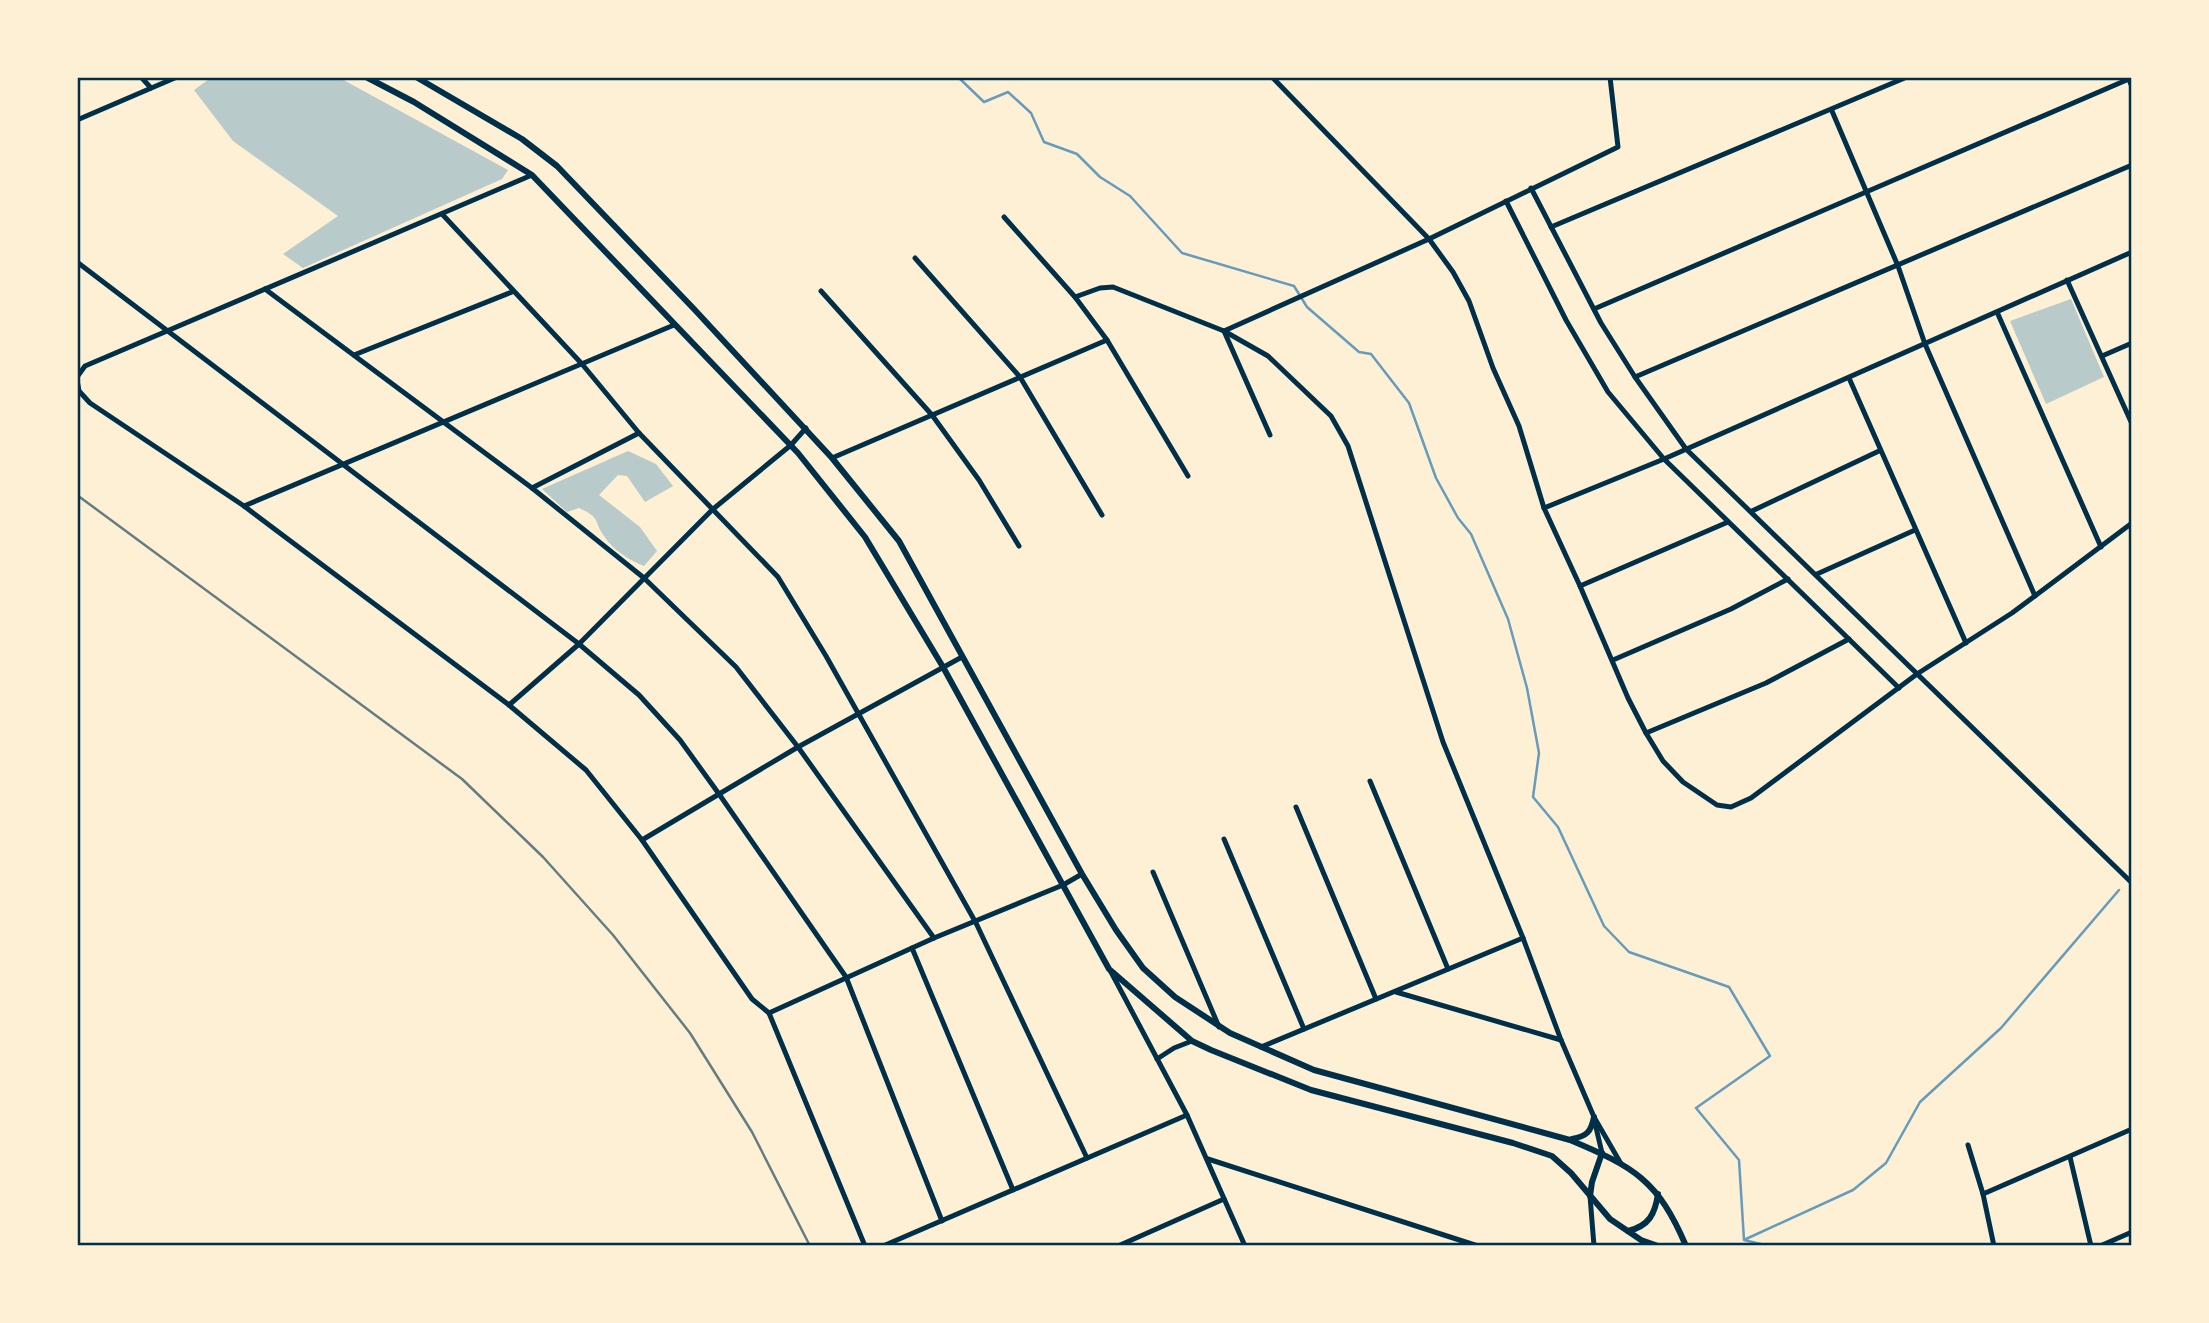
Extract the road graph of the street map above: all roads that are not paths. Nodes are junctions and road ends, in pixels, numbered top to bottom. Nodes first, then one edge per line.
1 (141, 77) edge
2 (177, 77) edge
3 (366, 77) edge
4 (416, 77) edge
5 (1272, 77) edge
6 (1610, 77) edge
7 (1908, 77) edge
8 (2128, 78) edge
9 (2132, 87) edge
10 (151, 88) junction
11 (1832, 111) junction
12 (77, 120) edge
13 (2132, 165) edge
14 (532, 176) junction
15 (1531, 188) junction
16 (1868, 191) junction
17 (1506, 201) junction
18 (442, 214) junction
19 (1004, 217) dead end
20 (1551, 228) junction
21 (1429, 239) junction
22 (2132, 252) edge
23 (915, 258) dead end
24 (77, 262) edge
25 (1899, 266) junction
26 (2067, 280) junction
27 (265, 289) junction
28 (821, 291) dead end
29 (512, 292) junction
30 (1075, 297) junction
31 (1594, 309) junction
32 (1997, 312) junction
33 (674, 325) junction
34 (167, 330) junction
35 (1224, 331) junction
36 (1107, 340) junction
37 (1924, 344) junction
38 (2132, 344) edge
39 (354, 355) junction
40 (2102, 356) junction
41 (582, 365) junction
42 (1020, 377) junction
43 (1635, 377) junction
44 (1849, 378) junction
45 (77, 379) edge
46 (932, 415) junction
47 (442, 421) junction
48 (2132, 424) edge
49 (806, 428) junction
50 (639, 433) junction
51 (1270, 435) dead end
52 (791, 445) junction
53 (1686, 449) junction
54 (1880, 451) junction
55 (832, 458) junction
56 (1664, 459) junction
57 (343, 464) junction
58 (1188, 476) dead end
59 (532, 488) junction
60 (244, 506) junction
61 (1544, 508) junction
62 (712, 510) junction
63 (1752, 512) junction
64 (1102, 515) dead end
65 (1728, 522) junction
66 (2132, 523) edge
67 (1915, 530) junction
68 (1019, 546) dead end
69 (2101, 547) junction
70 (1817, 574) junction
71 (644, 578) junction
72 (1788, 579) junction
73 (1580, 586) junction
74 (2035, 596) junction
75 (1849, 639) junction
76 (1966, 643) junction
77 (579, 644) junction
78 (962, 657) junction
79 (1613, 660) junction
80 (943, 667) junction
81 (1917, 674) junction
82 (1899, 688) junction
83 (509, 705) junction
84 (859, 715) junction
85 (1646, 733) junction
86 (798, 747) junction
87 (1370, 781) dead end
88 (719, 794) junction
89 (1296, 807) dead end
90 (1224, 839) dead end
91 (642, 840) junction
92 (1153, 872) dead end
93 (1082, 874) junction
94 (2132, 883) edge
95 (1063, 885) junction
96 (976, 923) junction
97 (934, 938) junction
98 (1522, 938) junction
99 (912, 948) junction
100 (1109, 969) junction
101 (1448, 969) junction
102 (846, 977) junction
103 (1396, 992) junction
104 (1376, 999) junction
105 (769, 1013) junction
106 (1219, 1027) junction
107 (1304, 1028) junction
108 (1561, 1040) junction
109 (1192, 1041) junction
110 (1261, 1047) junction
111 (1157, 1059) junction
112 (1187, 1115) junction
113 (1594, 1117) junction
114 (2132, 1129) edge
115 (1570, 1140) junction
116 (1968, 1145) dead end
117 (1602, 1153) junction
118 (2070, 1157) junction
119 (1087, 1158) junction
120 (1207, 1159) junction
121 (1620, 1162) junction
122 (1013, 1190) junction
123 (1658, 1194) junction
124 (1983, 1194) junction
125 (1590, 1196) junction
126 (1223, 1199) junction
127 (942, 1221) junction
128 (1628, 1231) junction
129 (2132, 1232) edge
130 (865, 1246) edge
131 (883, 1246) edge
132 (1118, 1246) edge
133 (1245, 1246) edge
134 (1478, 1246) edge
135 (1594, 1246) edge
136 (1658, 1246) edge
137 (1686, 1246) edge
138 (1994, 1246) edge
139 (2091, 1246) edge
140 (2101, 1246) edge

1 - 10 street
2 - 10 street
3 - 14 street
4 - 49 street
5 - 21 street
6 - 15 street
7 - 11 street
8 - 9 street
8 - 16 street
10 - 12 street
11 - 16 street
11 - 20 street
13 - 25 street
14 - 18 street
14 - 33 street
15 - 17 street
15 - 20 street
16 - 25 street
16 - 31 street
17 - 21 street
17 - 56 street
18 - 27 street
18 - 29 street
19 - 30 street
20 - 31 street
21 - 35 street
21 - 61 street
22 - 26 street
23 - 42 street
24 - 34 street
25 - 37 street
25 - 43 street
26 - 32 street
26 - 40 street
27 - 34 street
27 - 39 street
28 - 46 street
29 - 39 street
29 - 41 street
30 - 35 street
30 - 36 street
31 - 43 street
32 - 37 street
32 - 69 street
33 - 41 street
33 - 52 street
34 - 45 street
34 - 57 street
35 - 51 street
35 - 98 street
36 - 42 street
36 - 58 street
37 - 44 street
37 - 74 street
38 - 40 street
39 - 47 street
40 - 48 street
41 - 47 street
41 - 50 street
42 - 46 street
42 - 64 street
43 - 53 street
44 - 53 street
44 - 54 street
45 - 60 street
46 - 55 street
46 - 68 street
47 - 57 street
47 - 59 street
49 - 52 street
49 - 55 street
50 - 59 street
50 - 62 street
52 - 62 street
52 - 80 street
53 - 56 street
53 - 63 street
54 - 63 street
54 - 67 street
55 - 78 street
56 - 61 street
56 - 65 street
57 - 60 street
57 - 77 street
59 - 71 street
60 - 83 street
61 - 73 street
62 - 71 street
62 - 84 street
63 - 70 street
65 - 72 street
65 - 73 street
66 - 69 street
67 - 70 street
67 - 76 street
69 - 74 street
70 - 81 street
71 - 77 street
71 - 86 street
72 - 75 street
72 - 79 street
73 - 79 street
74 - 76 street
75 - 82 street
75 - 85 street
76 - 81 street
77 - 83 street
77 - 88 street
78 - 80 street
78 - 93 street
79 - 85 street
80 - 84 street
80 - 95 street
81 - 82 street
81 - 94 street
82 - 85 street
83 - 91 street
84 - 86 street
84 - 96 street
86 - 88 street
86 - 97 street
87 - 101 street
88 - 91 street
88 - 102 street
89 - 104 street
90 - 107 street
91 - 105 street
92 - 106 street
93 - 95 street
93 - 106 street
95 - 96 street
95 - 100 street
96 - 97 street
96 - 119 street
97 - 99 street
98 - 101 street
98 - 108 street
99 - 102 street
99 - 122 street
100 - 109 street
100 - 111 street
101 - 103 street
102 - 105 street
102 - 127 street
103 - 104 street
103 - 108 street
104 - 107 street
105 - 130 street
106 - 110 street
107 - 110 street
108 - 113 street
109 - 111 street
109 - 125 street
110 - 115 street
111 - 112 street
112 - 119 street
112 - 120 street
113 - 115 street
113 - 117 street
113 - 121 street
114 - 118 street
115 - 117 street
116 - 124 street
117 - 121 street
117 - 125 street
118 - 124 street
118 - 139 street
119 - 122 street
120 - 126 street
120 - 134 street
121 - 123 street
122 - 127 street
123 - 128 street
123 - 137 street
124 - 138 street
125 - 128 street
125 - 135 street
126 - 132 street
126 - 133 street
127 - 131 street
128 - 136 street
129 - 140 street

